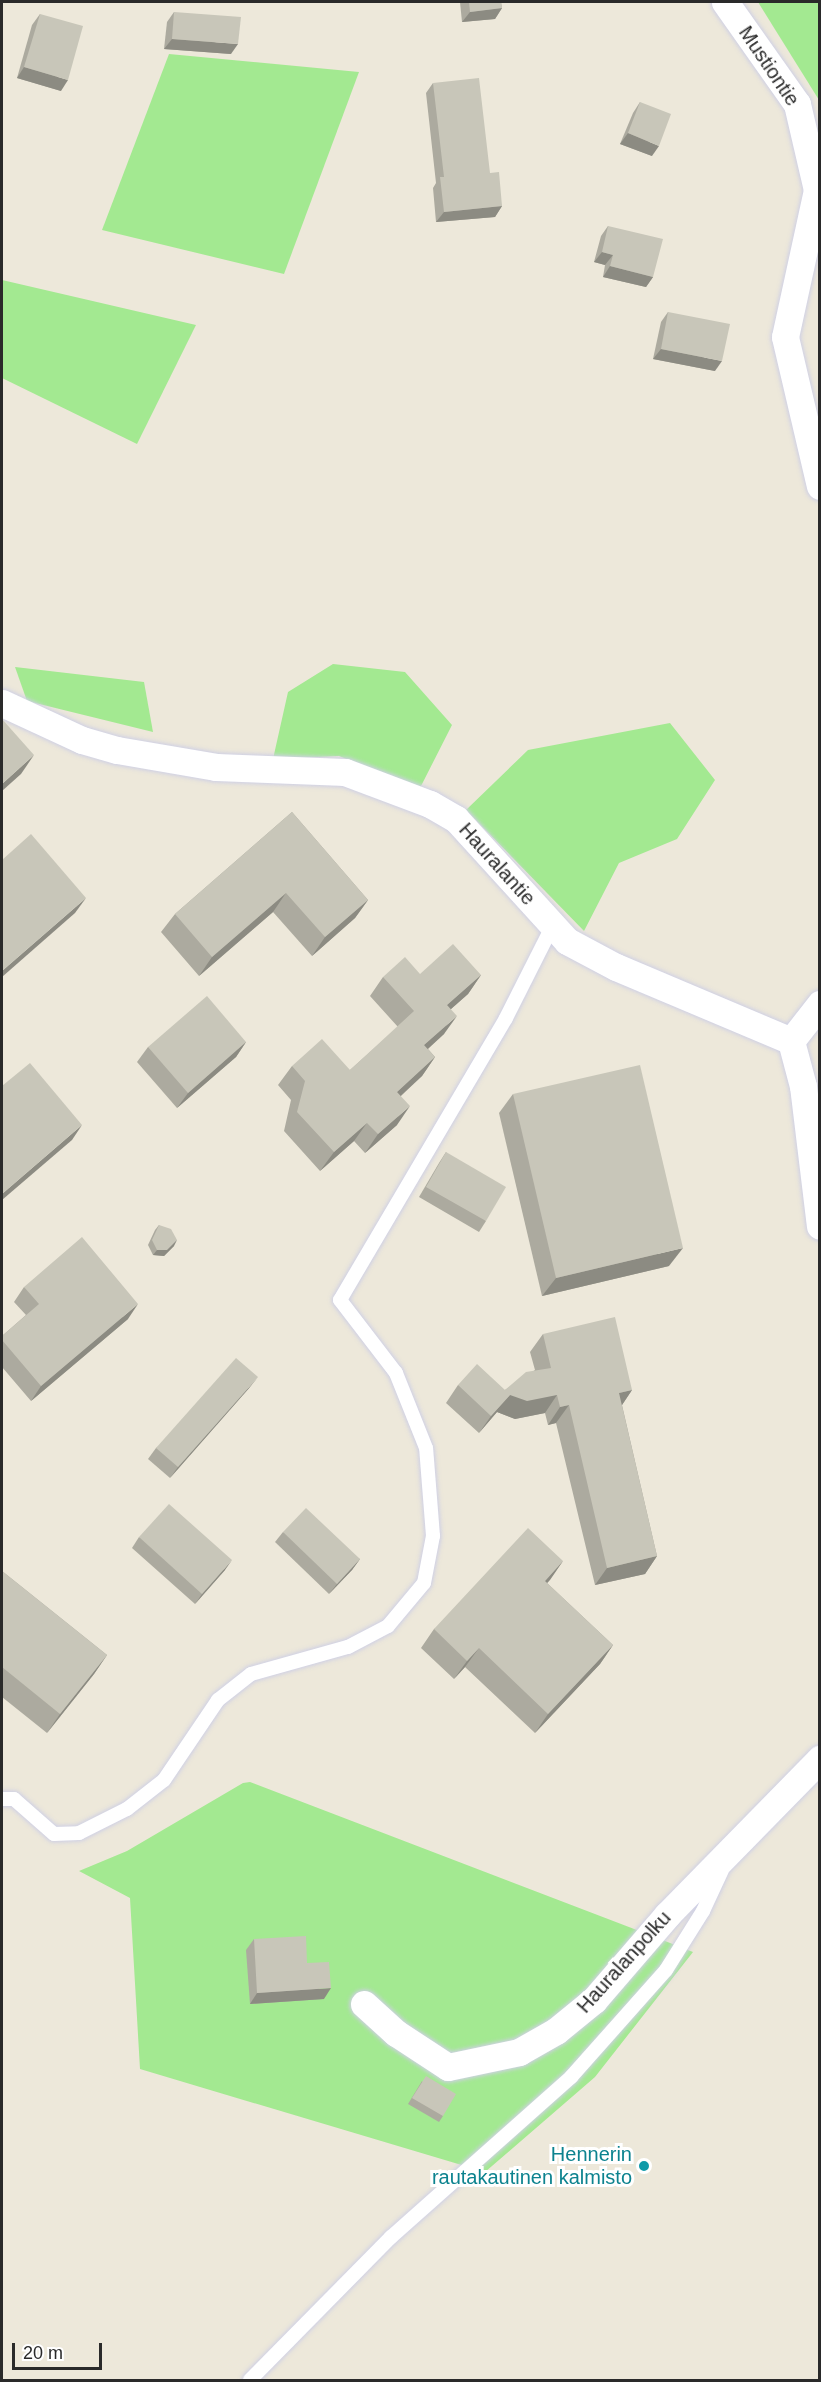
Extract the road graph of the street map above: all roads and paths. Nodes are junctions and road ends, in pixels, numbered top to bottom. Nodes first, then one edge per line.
1 (725, 2) edge
2 (819, 486) edge
3 (2, 703) edge
4 (553, 926) junction
5 (819, 1004) edge
6 (791, 1041) junction
7 (819, 1226) edge
8 (819, 1759) edge
9 (2, 1798) edge
10 (732, 1849) junction
11 (364, 2004) dead end
12 (250, 2380) edge

1 - 2 street, Mustiontie
3 - 4 street, Hauralantie
4 - 6 street, Hauralantie
4 - 9 lane
5 - 6 street
6 - 7 street
8 - 10 street, Hauralanpolku
10 - 11 street, Hauralanpolku
10 - 12 lane

